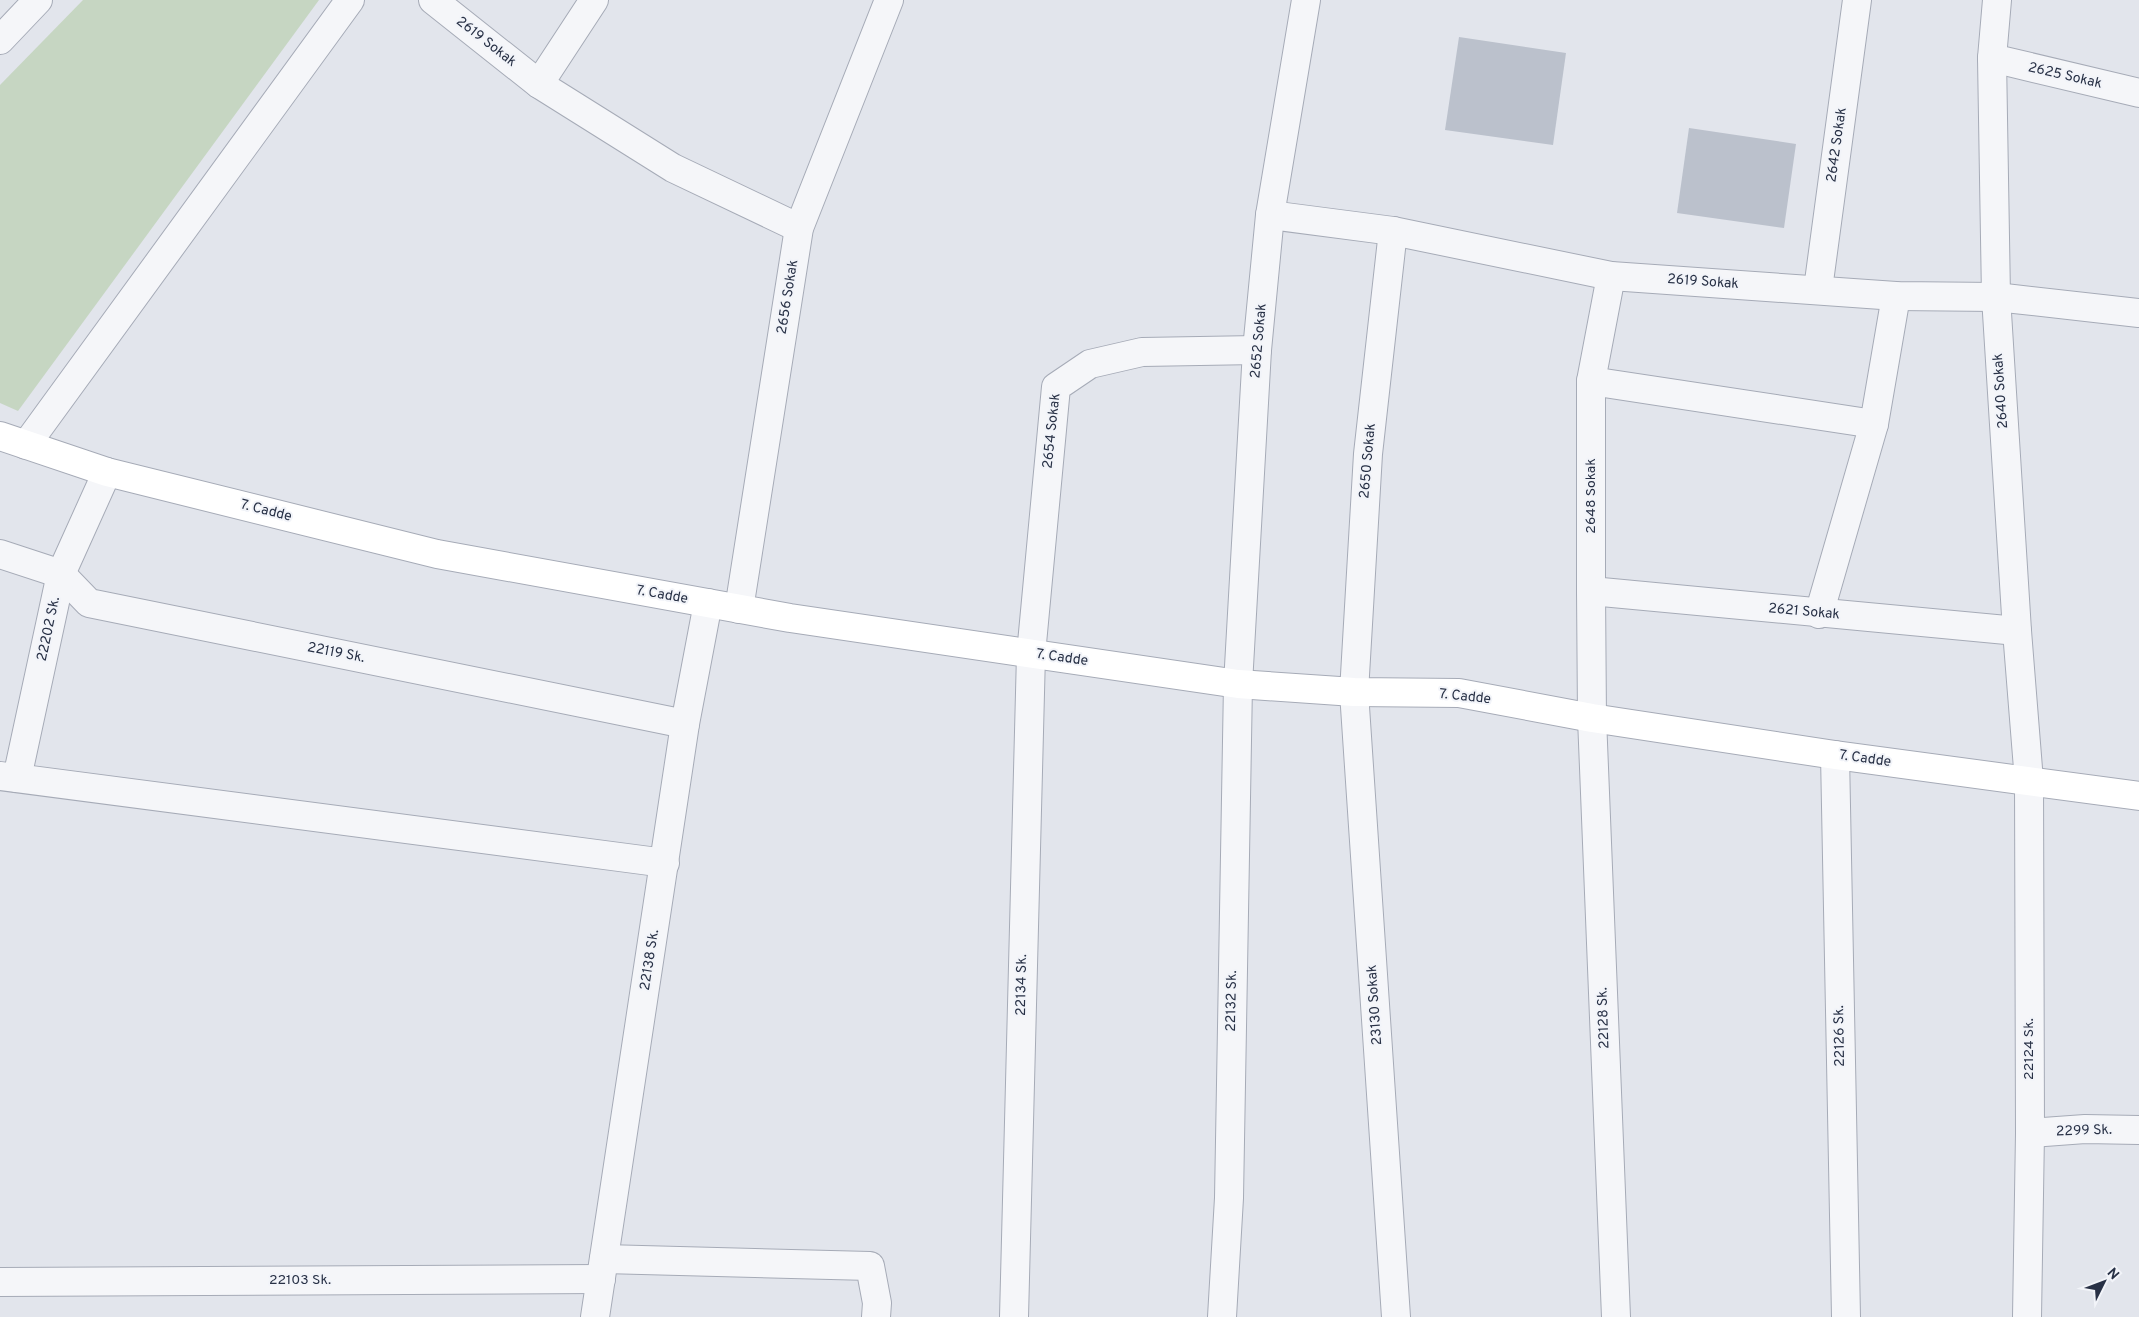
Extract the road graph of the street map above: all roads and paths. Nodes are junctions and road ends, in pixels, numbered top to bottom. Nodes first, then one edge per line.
1 (38, 0) edge
2 (350, 0) edge
3 (433, 0) edge
4 (594, 0) edge
5 (889, 0) edge
6 (1306, 0) edge
7 (1857, 0) edge
8 (1997, 0) edge
9 (0, 40) edge
10 (1992, 58) junction
11 (539, 84) junction
12 (2139, 93) edge
13 (1270, 215) junction
14 (799, 228) junction
15 (1393, 231) junction
16 (1611, 276) junction
17 (1818, 289) junction
18 (1896, 296) junction
19 (1996, 297) junction
20 (2139, 313) edge
21 (1257, 350) junction
22 (1591, 381) junction
23 (1874, 424) junction
24 (0, 436) edge
25 (26, 445) junction
26 (107, 472) junction
27 (0, 554) edge
28 (61, 574) junction
29 (1591, 591) junction
30 (708, 603) junction
31 (739, 609) junction
32 (1819, 614) junction
33 (2017, 631) junction
34 (1030, 654) junction
35 (1238, 684) junction
36 (1354, 692) junction
37 (1592, 718) junction
38 (686, 724) junction
39 (1835, 755) junction
40 (8, 777) edge
41 (2029, 781) junction
42 (2139, 796) edge
43 (665, 863) junction
44 (2139, 1130) edge
45 (2030, 1133) junction
46 (602, 1269) junction
47 (0, 1282) edge
48 (595, 1317) edge
49 (876, 1317) edge
50 (1014, 1317) edge
51 (1222, 1317) edge
52 (1396, 1317) edge
53 (1616, 1317) edge
54 (1846, 1317) edge
55 (2027, 1317) edge

1 - 9 street
2 - 25 street
3 - 11 street, 2619 Sokak
4 - 11 street
5 - 14 street, 2656 Sokak
6 - 13 street, 2652 Sokak
7 - 17 street, 2642 Sokak
8 - 10 street, 2640 Sokak
10 - 12 street, 2625 Sokak
10 - 19 street, 2640 Sokak
11 - 14 street, 2619 Sokak
13 - 15 street, 2619 Sokak
13 - 21 street, 2652 Sokak
14 - 31 street, 2656 Sokak
15 - 16 street, 2619 Sokak
15 - 36 street, 2650 Sokak
16 - 17 street, 2619 Sokak
16 - 22 street, 2648 Sokak
17 - 18 street, 2619 Sokak
18 - 19 street, 2619 Sokak
18 - 23 street
19 - 20 street, 2619 Sokak
19 - 33 street, 2640 Sokak
21 - 34 street, 2654 Sokak
21 - 35 street, 2652 Sokak
22 - 23 street
22 - 29 street, 2648 Sokak
23 - 32 street
24 - 25 street, 7. Cadde
25 - 26 street, 7. Cadde
26 - 28 street, 22202 Sk.
26 - 30 street, 7. Cadde
27 - 28 street, 22119 Sk.
28 - 38 street, 22119 Sk.
28 - 40 street, 22202 Sk.
29 - 32 street, 2621 Sokak
29 - 37 street, 2648 Sokak
30 - 31 street, 7. Cadde
30 - 38 street, 22138 Sk.
31 - 34 street, 7. Cadde
32 - 33 street, 2621 Sokak
33 - 41 street, 2640 Sokak
34 - 35 street, 7. Cadde
34 - 50 street, 22134 Sk.
35 - 36 street, 7. Cadde
35 - 51 street, 22132 Sk.
36 - 37 street, 7. Cadde
36 - 52 street, 23130 Sokak
37 - 39 street, 7. Cadde
37 - 53 street, 22128 Sk.
38 - 43 street, 22138 Sk.
39 - 41 street, 7. Cadde
39 - 54 street, 22126 Sk.
40 - 43 street
41 - 42 street, 7. Cadde
41 - 45 street, 22124 Sk.
43 - 46 street, 22138 Sk.
44 - 45 street, 2299 Sk.
45 - 55 street, 22124 Sk.
46 - 47 street, 22103 Sk.
46 - 48 street, 22138 Sk.
46 - 49 street, 22103 Sk.

